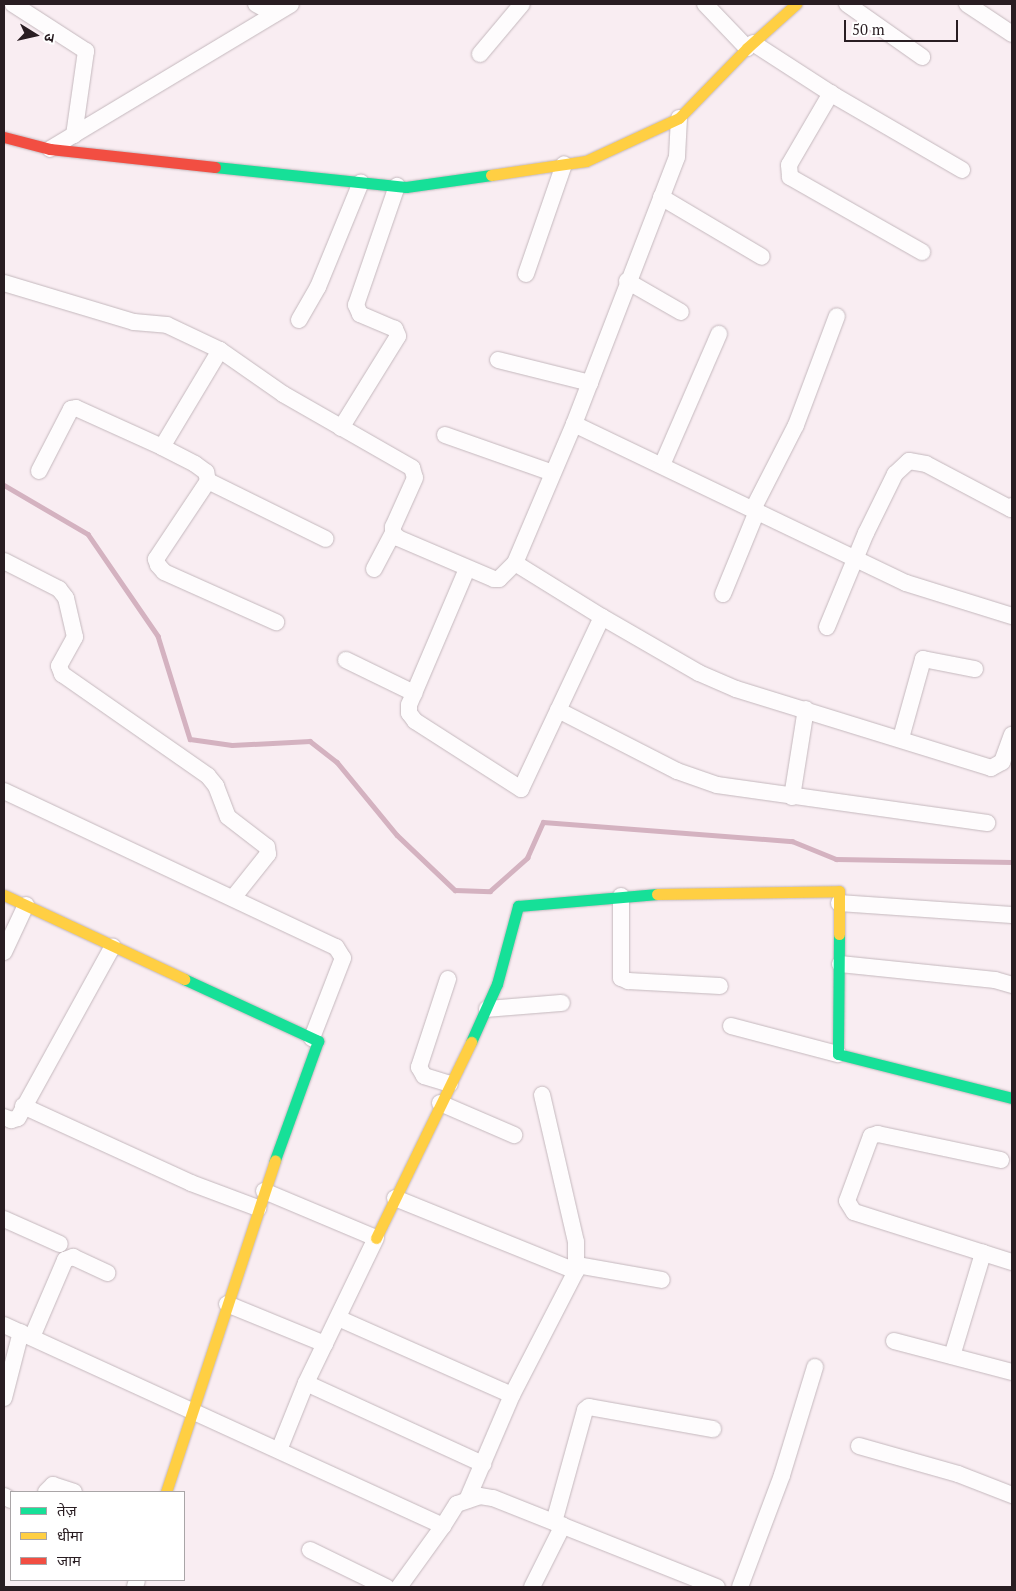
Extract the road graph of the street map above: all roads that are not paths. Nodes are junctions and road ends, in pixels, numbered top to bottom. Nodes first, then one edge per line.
1 (13, 4) edge
2 (256, 4) edge
3 (291, 4) edge
4 (522, 4) edge
5 (705, 4) edge
6 (796, 4) edge
7 (847, 4) edge
8 (966, 4) edge
9 (274, 14) junction
10 (1012, 34) edge
11 (750, 46) junction
12 (480, 54) dead end
13 (922, 57) dead end
14 (831, 94) junction
15 (679, 118) junction
16 (74, 135) junction
17 (4, 137) edge
18 (50, 149) junction
19 (564, 164) junction
20 (962, 170) dead end
21 (361, 182) junction
22 (397, 186) junction
23 (661, 196) junction
24 (922, 252) dead end
25 (762, 257) dead end
26 (526, 274) dead end
27 (627, 281) junction
28 (4, 283) edge
29 (681, 312) dead end
30 (837, 316) dead end
31 (299, 320) dead end
32 (719, 334) dead end
33 (220, 350) junction
34 (498, 360) dead end
35 (590, 383) junction
36 (574, 424) junction
37 (341, 428) junction
38 (445, 435) dead end
39 (162, 447) junction
40 (662, 465) junction
41 (39, 471) dead end
42 (553, 473) junction
43 (208, 481) junction
44 (1012, 508) edge
45 (755, 510) junction
46 (394, 533) junction
47 (326, 539) dead end
48 (855, 558) junction
49 (4, 561) edge
50 (515, 563) junction
51 (467, 568) junction
52 (374, 569) dead end
53 (723, 594) dead end
54 (1012, 616) edge
55 (602, 617) junction
56 (276, 622) dead end
57 (827, 627) dead end
58 (346, 660) dead end
59 (975, 669) dead end
60 (414, 693) junction
61 (558, 710) junction
62 (806, 710) junction
63 (1012, 735) edge
64 (901, 738) junction
65 (4, 791) edge
66 (792, 797) junction
67 (987, 823) dead end
68 (4, 895) edge
69 (621, 896) junction
70 (233, 898) junction
71 (839, 903) junction
72 (26, 905) junction
73 (1012, 915) edge
74 (113, 946) junction
75 (4, 952) edge
76 (840, 964) junction
77 (448, 979) dead end
78 (1012, 985) edge
79 (720, 986) dead end
80 (562, 1003) dead end
81 (487, 1008) junction
82 (731, 1026) dead end
83 (312, 1038) junction
84 (838, 1054) junction
85 (450, 1084) junction
86 (542, 1095) dead end
87 (1012, 1098) edge
88 (440, 1103) junction
89 (23, 1106) junction
90 (4, 1117) edge
91 (514, 1135) dead end
92 (1001, 1160) dead end
93 (264, 1191) junction
94 (395, 1198) junction
95 (258, 1208) junction
96 (4, 1219) edge
97 (376, 1238) junction
98 (60, 1244) dead end
99 (983, 1253) junction
100 (1012, 1262) edge
101 (577, 1268) junction
102 (107, 1273) dead end
103 (662, 1280) dead end
104 (228, 1304) junction
105 (338, 1318) junction
106 (4, 1324) edge
107 (26, 1335) junction
108 (894, 1341) dead end
109 (325, 1344) junction
110 (952, 1356) junction
111 (815, 1367) dead end
112 (1012, 1372) edge
113 (306, 1383) junction
114 (512, 1395) junction
115 (4, 1398) edge
116 (194, 1410) junction
117 (713, 1429) dead end
118 (859, 1446) dead end
119 (279, 1450) junction
120 (483, 1464) junction
121 (47, 1491) edge
122 (71, 1491) edge
123 (166, 1491) edge
124 (1012, 1495) edge
125 (467, 1500) junction
126 (559, 1524) junction
127 (443, 1526) junction
128 (310, 1550) dead end
129 (386, 1587) edge
130 (399, 1587) edge
131 (532, 1587) edge
132 (718, 1587) edge
133 (740, 1587) edge

1 - 16 street
2 - 9 street
3 - 9 street
4 - 12 street
5 - 11 street
6 - 11 street
7 - 13 street
8 - 10 street
9 - 16 street
11 - 14 street
11 - 15 street
14 - 20 street
14 - 24 street
15 - 19 street
15 - 23 street
16 - 18 street
17 - 18 street
18 - 21 street
19 - 22 street
19 - 26 street
21 - 22 street
21 - 31 street
22 - 37 street
23 - 25 street
23 - 27 street
27 - 29 street
27 - 35 street
28 - 33 street
30 - 45 street
32 - 40 street
33 - 37 street
33 - 39 street
34 - 35 street
35 - 36 street
36 - 40 street
36 - 42 street
37 - 46 street
38 - 42 street
39 - 41 street
39 - 43 street
40 - 45 street
42 - 50 street
43 - 47 street
43 - 56 street
44 - 48 street
45 - 48 street
45 - 53 street
46 - 51 street
46 - 52 street
48 - 54 street
48 - 57 street
49 - 70 street
50 - 51 street
50 - 55 street
51 - 60 street
55 - 61 street
55 - 62 street
58 - 60 street
59 - 64 street
60 - 61 street
61 - 66 street
62 - 64 street
62 - 66 street
63 - 64 street
65 - 70 street
66 - 67 street
68 - 72 street
69 - 71 street
69 - 79 street
69 - 81 street
70 - 83 street
71 - 73 street
71 - 76 street
72 - 74 street
72 - 75 street
74 - 83 street
74 - 89 street
76 - 78 street
76 - 84 street
77 - 85 street
80 - 81 street
81 - 85 street
82 - 84 street
83 - 93 street
84 - 87 street
85 - 88 street
86 - 101 street
88 - 91 street
88 - 94 street
89 - 90 street
89 - 95 street
92 - 99 street
93 - 95 street
93 - 97 street
94 - 97 street
94 - 101 street
95 - 104 street
96 - 98 street
97 - 105 street
99 - 100 street
99 - 110 street
101 - 103 street
101 - 114 street
102 - 107 street
104 - 109 street
104 - 116 street
105 - 109 street
105 - 114 street
106 - 107 street
107 - 115 street
107 - 116 street
108 - 110 street
109 - 113 street
110 - 112 street
111 - 133 street
113 - 119 street
113 - 120 street
114 - 120 street
116 - 119 street
116 - 123 street
117 - 126 street
118 - 124 street
119 - 127 street
120 - 125 street
121 - 122 street
125 - 126 street
125 - 127 street
126 - 131 street
126 - 132 street
127 - 130 street
128 - 129 street

